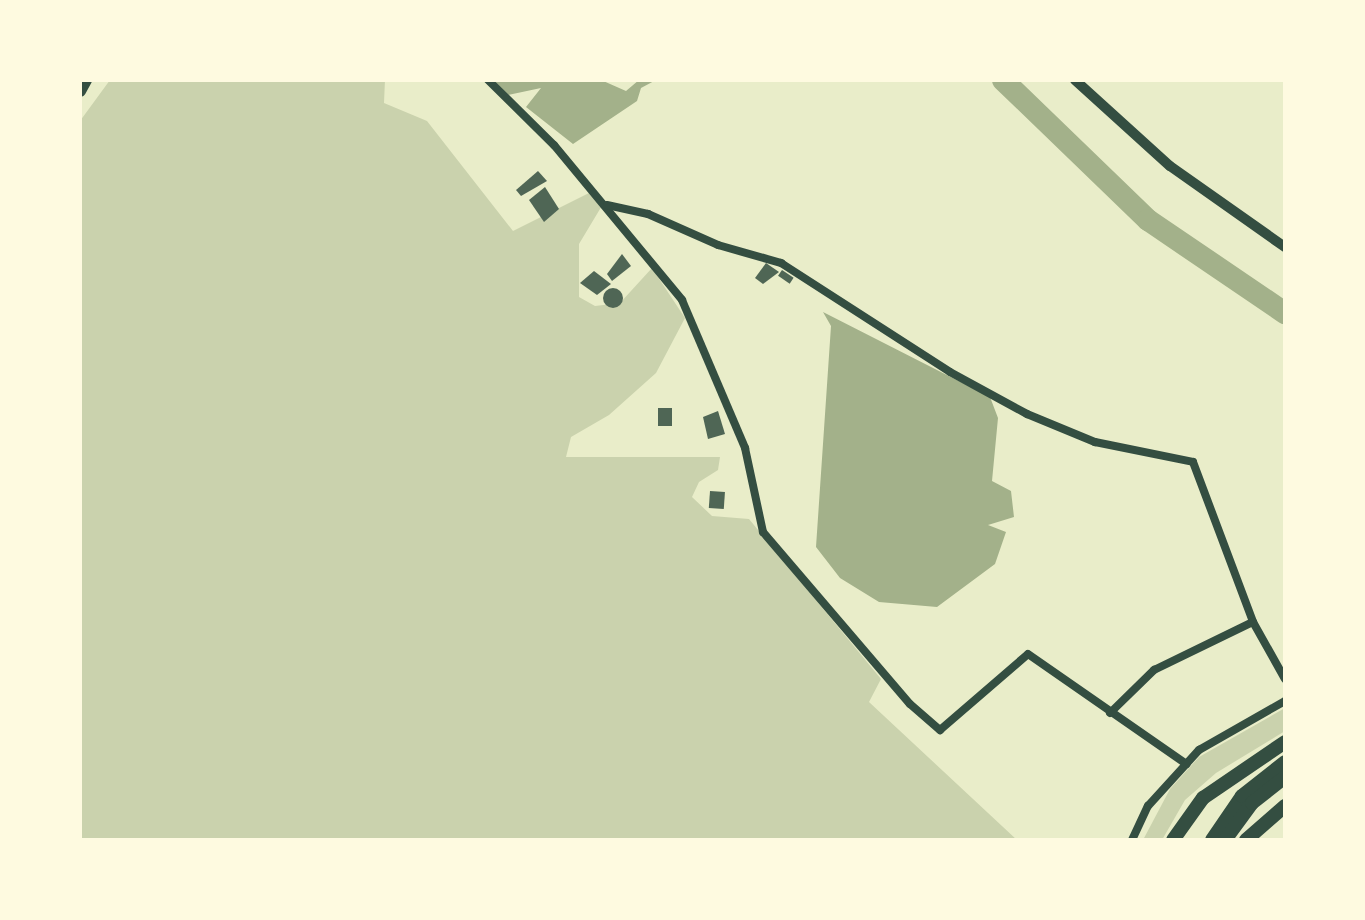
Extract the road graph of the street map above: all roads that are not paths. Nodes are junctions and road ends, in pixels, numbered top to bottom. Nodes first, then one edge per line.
1 (86, 80) edge
2 (488, 80) edge
3 (1075, 80) edge
4 (80, 91) edge
5 (607, 205) junction
6 (1285, 247) edge
7 (1253, 622) junction
8 (1285, 679) edge
9 (1285, 701) edge
10 (1110, 713) junction
11 (1284, 744) edge
12 (1285, 762) edge
13 (1186, 764) junction
14 (1285, 777) edge
15 (1285, 806) edge
16 (1132, 840) edge
17 (1173, 840) edge
18 (1212, 840) edge
19 (1225, 840) edge
20 (1246, 840) edge

1 - 4 main road
2 - 5 street
3 - 6 street
5 - 7 street
5 - 10 street
7 - 8 street
7 - 10 street
9 - 13 street
10 - 13 street
11 - 17 highway
12 - 18 highway
13 - 16 street
14 - 19 highway
15 - 20 highway

